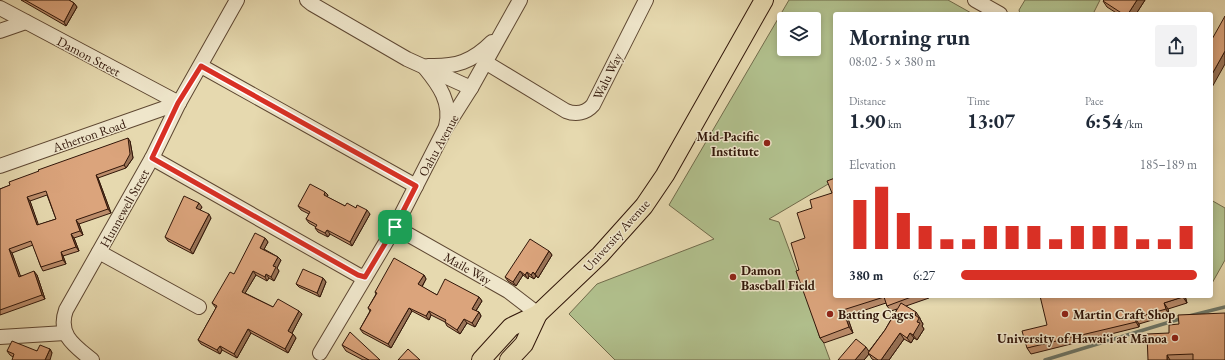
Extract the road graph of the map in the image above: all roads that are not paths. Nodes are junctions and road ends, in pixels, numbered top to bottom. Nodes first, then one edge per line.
1 (237, 0) edge
2 (307, 0) edge
3 (520, 0) edge
4 (646, 0) edge
5 (764, 0) edge
6 (975, 0) edge
7 (0, 8) edge
8 (996, 12) edge
9 (26, 22) junction
10 (0, 31) edge
11 (501, 32) junction
12 (485, 62) junction
13 (201, 66) junction
14 (424, 66) junction
15 (471, 88) junction
16 (178, 103) junction
17 (445, 129) junction
18 (152, 158) junction
19 (0, 166) edge
20 (416, 186) junction
21 (395, 227) junction
22 (99, 252) junction
23 (365, 277) junction
24 (199, 307) dead end
25 (538, 314) junction
26 (65, 333) junction
27 (0, 337) edge
28 (320, 353) dead end
29 (92, 360) edge
30 (481, 360) edge
31 (509, 360) edge

1 - 13 street, Hunnewell Street
2 - 14 street
3 - 11 street, Oahu Avenue
4 - 12 street, Walu Way
5 - 25 main road, University Avenue
6 - 8 street
7 - 9 street, Damon Street
9 - 10 street
9 - 16 street, Damon Street
11 - 12 street, Oahu Avenue
11 - 14 street
12 - 15 street, Oahu Avenue
13 - 16 street, Hunnewell Street
13 - 20 street
14 - 15 street
14 - 17 street
15 - 17 street, Oahu Avenue
16 - 18 street, Hunnewell Street
16 - 19 street, Atherton Road
17 - 20 street, Oahu Avenue
18 - 22 street, Hunnewell Street
18 - 23 street
20 - 21 street, Oahu Avenue
21 - 23 street, Oahu Avenue
21 - 25 street, Maile Way
22 - 24 street
22 - 26 street, Hunnewell Street
23 - 28 street, Oahu Avenue
25 - 30 main road, University Avenue
25 - 31 main road, University Avenue
26 - 27 street
26 - 29 street

